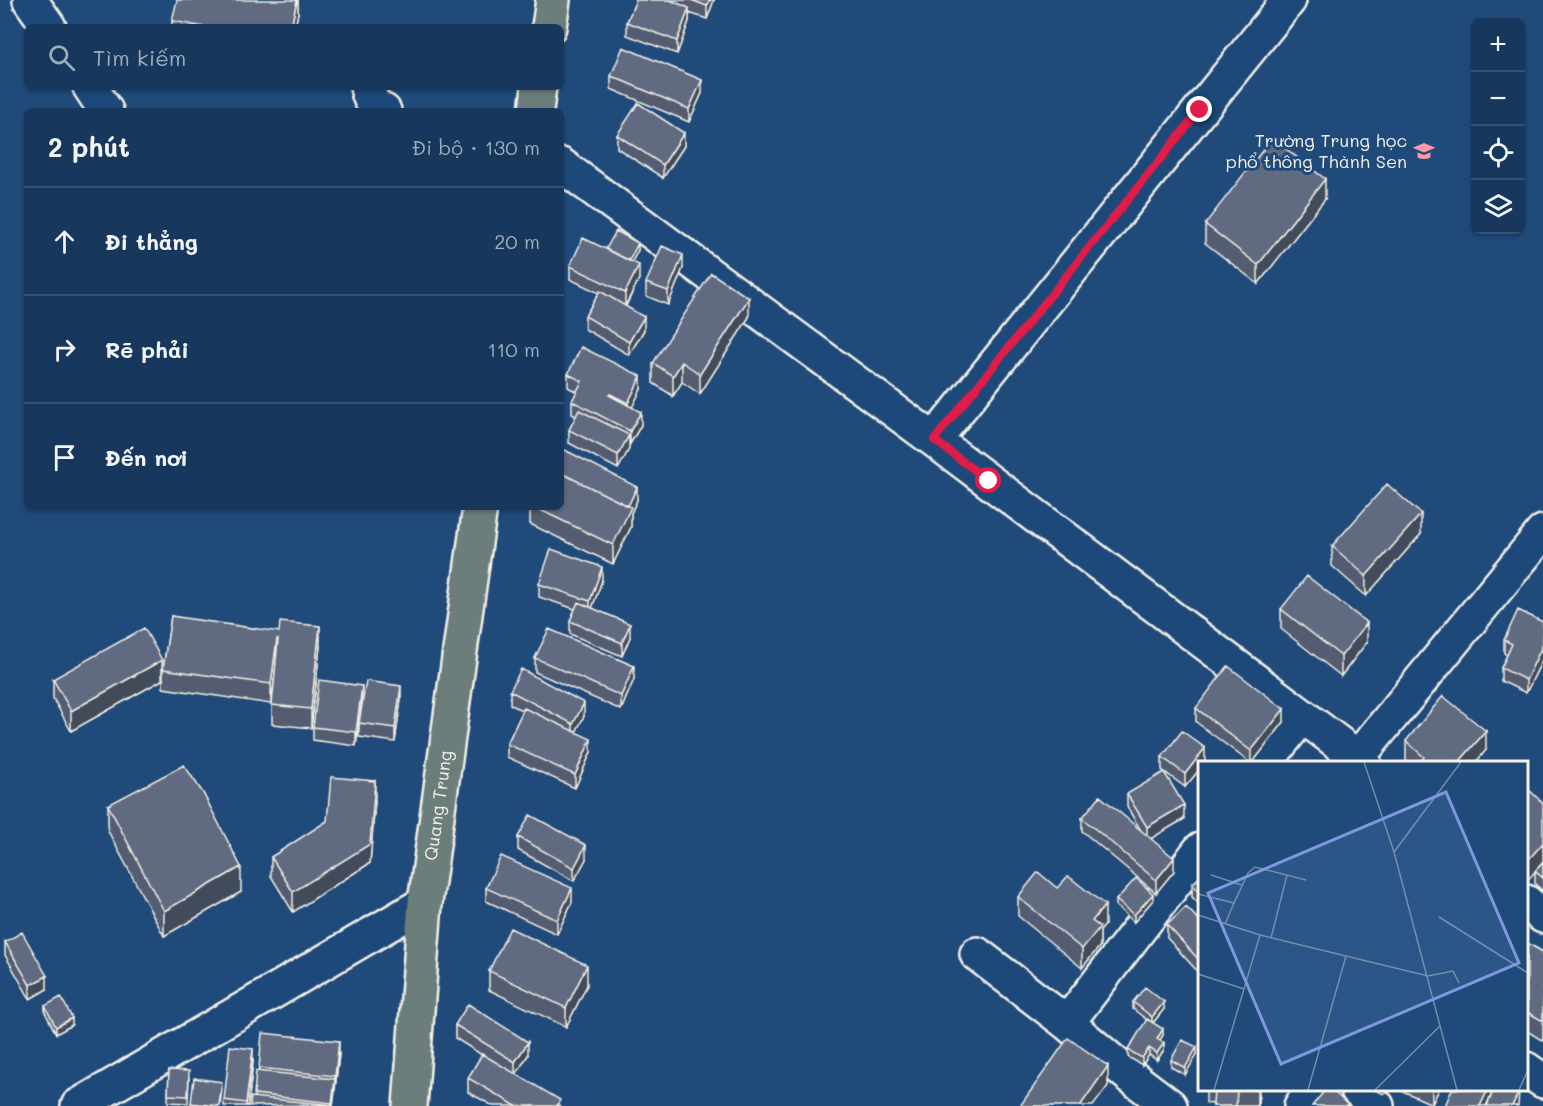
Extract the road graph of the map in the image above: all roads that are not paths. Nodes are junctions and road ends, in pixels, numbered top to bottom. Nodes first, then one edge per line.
1 (30, 0) edge
2 (553, 0) edge
3 (1289, 0) edge
4 (47, 24) edge
5 (549, 24) edge
6 (92, 90) edge
7 (368, 90) edge
8 (539, 90) edge
9 (104, 108) edge
10 (378, 108) edge
11 (536, 108) edge
12 (564, 167) edge
13 (934, 440) junction
14 (480, 510) edge
15 (1543, 532) edge
16 (1302, 716) junction
17 (1361, 760) edge
18 (1267, 761) edge
19 (1198, 853) edge
20 (425, 903) junction
21 (1528, 903) edge
22 (1543, 916) edge
23 (977, 954) dead end
24 (1067, 1023) junction
25 (1528, 1070) edge
26 (1543, 1081) edge
27 (1316, 1091) edge
28 (1360, 1091) edge
29 (78, 1106) edge
30 (410, 1106) edge
31 (1170, 1106) edge
32 (1301, 1106) edge
33 (1377, 1106) edge

1 - 4 street
2 - 5 main road
3 - 13 street
6 - 9 street
7 - 10 street
8 - 11 main road
12 - 13 street
13 - 16 street
14 - 20 main road, Quang Trung
15 - 17 street
16 - 17 street
16 - 18 street
19 - 24 street
20 - 29 street
20 - 30 main road, Quang Trung
21 - 22 street
23 - 24 street
24 - 31 street
25 - 26 street
27 - 32 street
28 - 33 street

